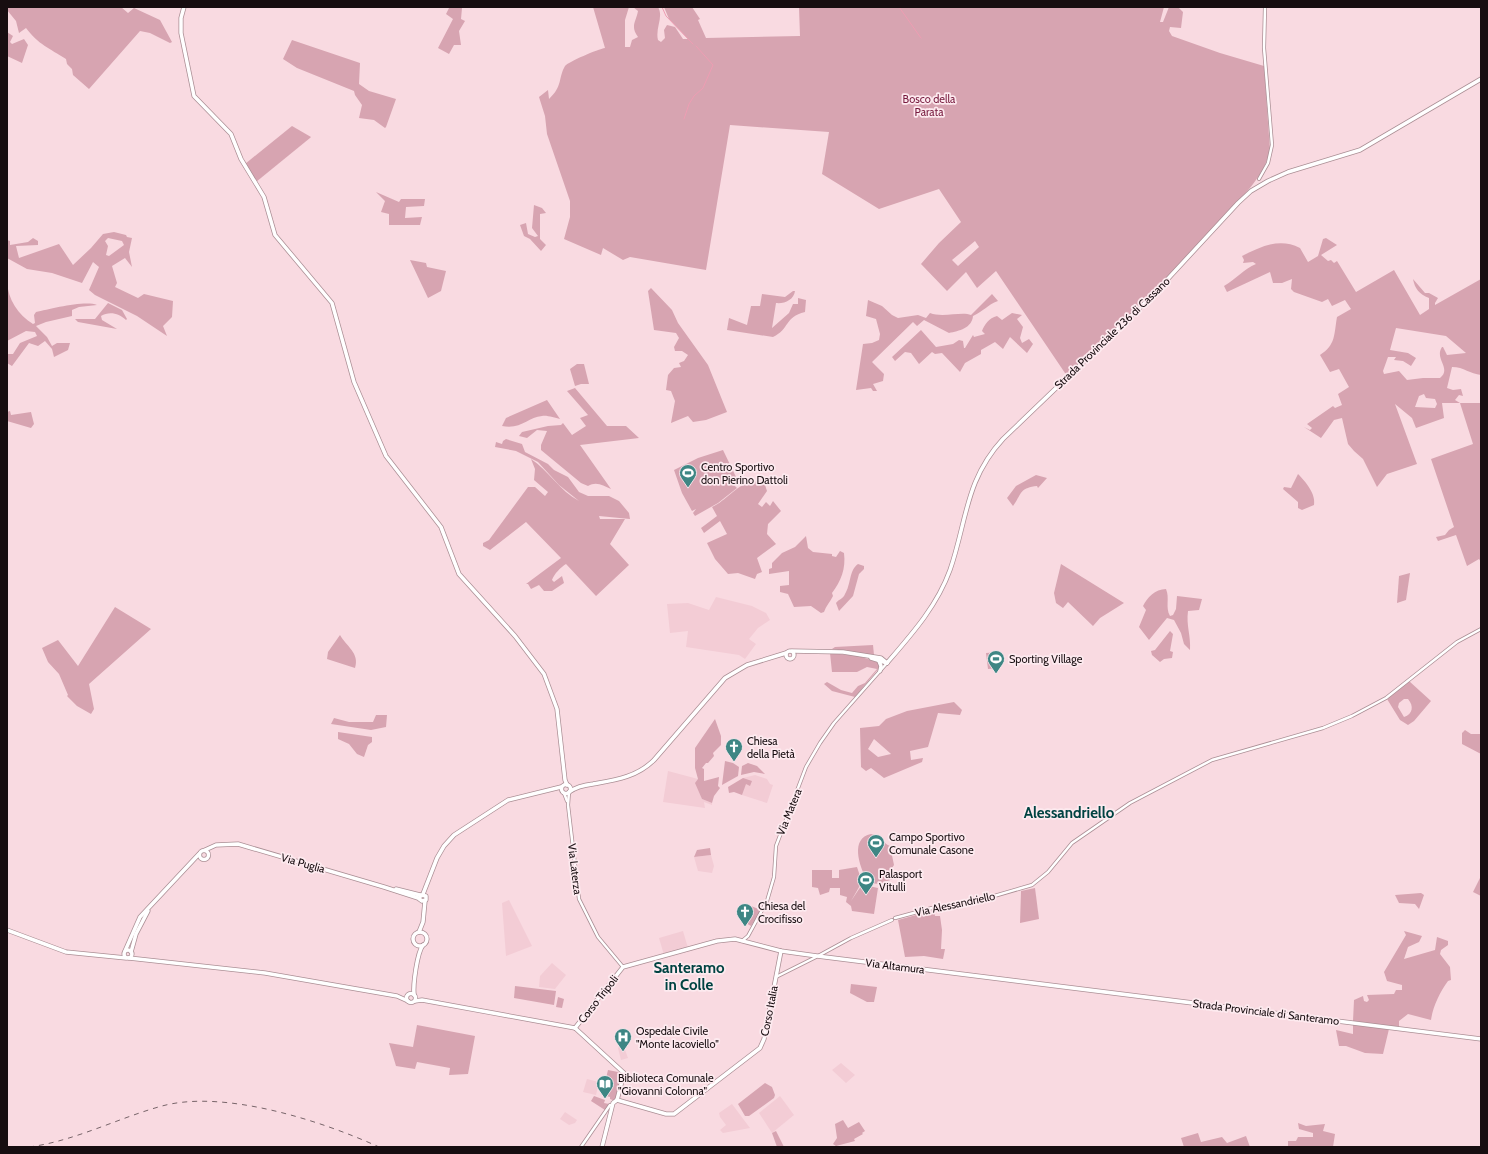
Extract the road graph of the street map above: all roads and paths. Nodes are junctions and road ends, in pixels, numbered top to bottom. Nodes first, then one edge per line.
1 (184, 7) edge
2 (1265, 7) edge
3 (1481, 79) edge
4 (1259, 179) dead end
5 (1481, 629) edge
6 (792, 651) junction
7 (815, 651) junction
8 (786, 652) junction
9 (895, 653) junction
10 (793, 657) junction
11 (787, 658) junction
12 (880, 659) junction
13 (763, 660) junction
14 (887, 662) junction
15 (880, 671) junction
16 (855, 698) joint
17 (564, 778) junction
18 (568, 785) junction
19 (587, 785) junction
20 (562, 786) junction
21 (544, 792) junction
22 (569, 792) junction
23 (563, 793) junction
24 (568, 805) junction
25 (221, 844) junction
26 (205, 850) junction
27 (199, 854) junction
28 (208, 854) junction
29 (201, 859) junction
30 (188, 868) junction
31 (422, 898) junction
32 (152, 904) junction
33 (7, 930) edge
34 (421, 933) junction
35 (748, 936) junction
36 (735, 939) joint
37 (743, 941) junction
38 (749, 943) junction
39 (418, 945) junction
40 (423, 945) junction
41 (781, 951) junction
42 (125, 952) junction
43 (131, 953) junction
44 (102, 956) junction
45 (817, 956) junction
46 (128, 958) junction
47 (150, 961) junction
48 (418, 961) junction
49 (623, 967) junction
50 (776, 978) junction
51 (414, 985) junction
52 (1050, 985) joint
53 (409, 994) junction
54 (415, 995) junction
55 (398, 996) junction
56 (422, 1000) junction
57 (408, 1001) junction
58 (414, 1001) junction
59 (575, 1028) junction
60 (1481, 1039) edge
61 (617, 1100) junction
62 (612, 1105) junction
63 (581, 1147) edge
64 (602, 1147) edge

1 - 17 main road
2 - 4 street
3 - 9 main road, Strada Provinciale 236 di Cassano
5 - 45 street, Via Alessandriello
6 - 7 main road
6 - 8 main road
6 - 10 main road
7 - 10 main road
7 - 12 main road
8 - 11 main road
8 - 13 main road
9 - 12 main road
9 - 14 main road, Strada Provinciale 236 di Cassano
10 - 11 main road
11 - 13 main road
12 - 14 main road
12 - 15 main road
13 - 19 main road
14 - 15 street, Strada Provinciale 236 di Cassano
15 - 16 street, Strada Provinciale 236 di Cassano
16 - 35 street, Via Matera
17 - 18 main road
17 - 20 main road
18 - 19 main road
18 - 20 main road
18 - 22 main road
19 - 22 main road
20 - 21 main road
20 - 23 main road
21 - 23 main road
21 - 31 main road
22 - 23 main road
22 - 24 street
23 - 24 street
24 - 49 street, Via Laterza
25 - 26 main road, Via Puglia
25 - 28 main road
25 - 31 main road, Via Puglia
26 - 27 main road
26 - 28 main road
27 - 29 main road
27 - 30 main road
28 - 29 main road
29 - 30 main road
30 - 32 main road
31 - 34 main road
32 - 42 main road
32 - 43 main road
33 - 44 main road
34 - 39 main road
34 - 40 main road
35 - 37 street
35 - 38 street
36 - 37 main road, Via Altamura
36 - 49 main road, Corso Tripoli
37 - 38 main road, Via Altamura
38 - 41 main road, Via Altamura
39 - 40 main road
39 - 48 main road
40 - 48 main road
41 - 45 main road, Via Altamura
41 - 50 main road, Corso Italia
42 - 43 main road
42 - 44 main road
42 - 46 main road
43 - 46 main road
43 - 47 main road
44 - 46 main road
45 - 50 street, Via Alessandriello
45 - 52 main road, Via Altamura
46 - 47 main road
47 - 55 main road
48 - 51 main road
49 - 59 main road, Corso Tripoli
50 - 61 main road, Corso Italia
51 - 53 main road
51 - 54 main road
52 - 60 main road, Strada Provinciale di Santeramo
53 - 54 main road
53 - 55 main road
53 - 57 main road
54 - 56 main road
54 - 58 main road
55 - 57 main road
56 - 58 main road
56 - 59 main road
57 - 58 main road
59 - 61 main road
61 - 62 main road
62 - 63 street
62 - 64 main road

